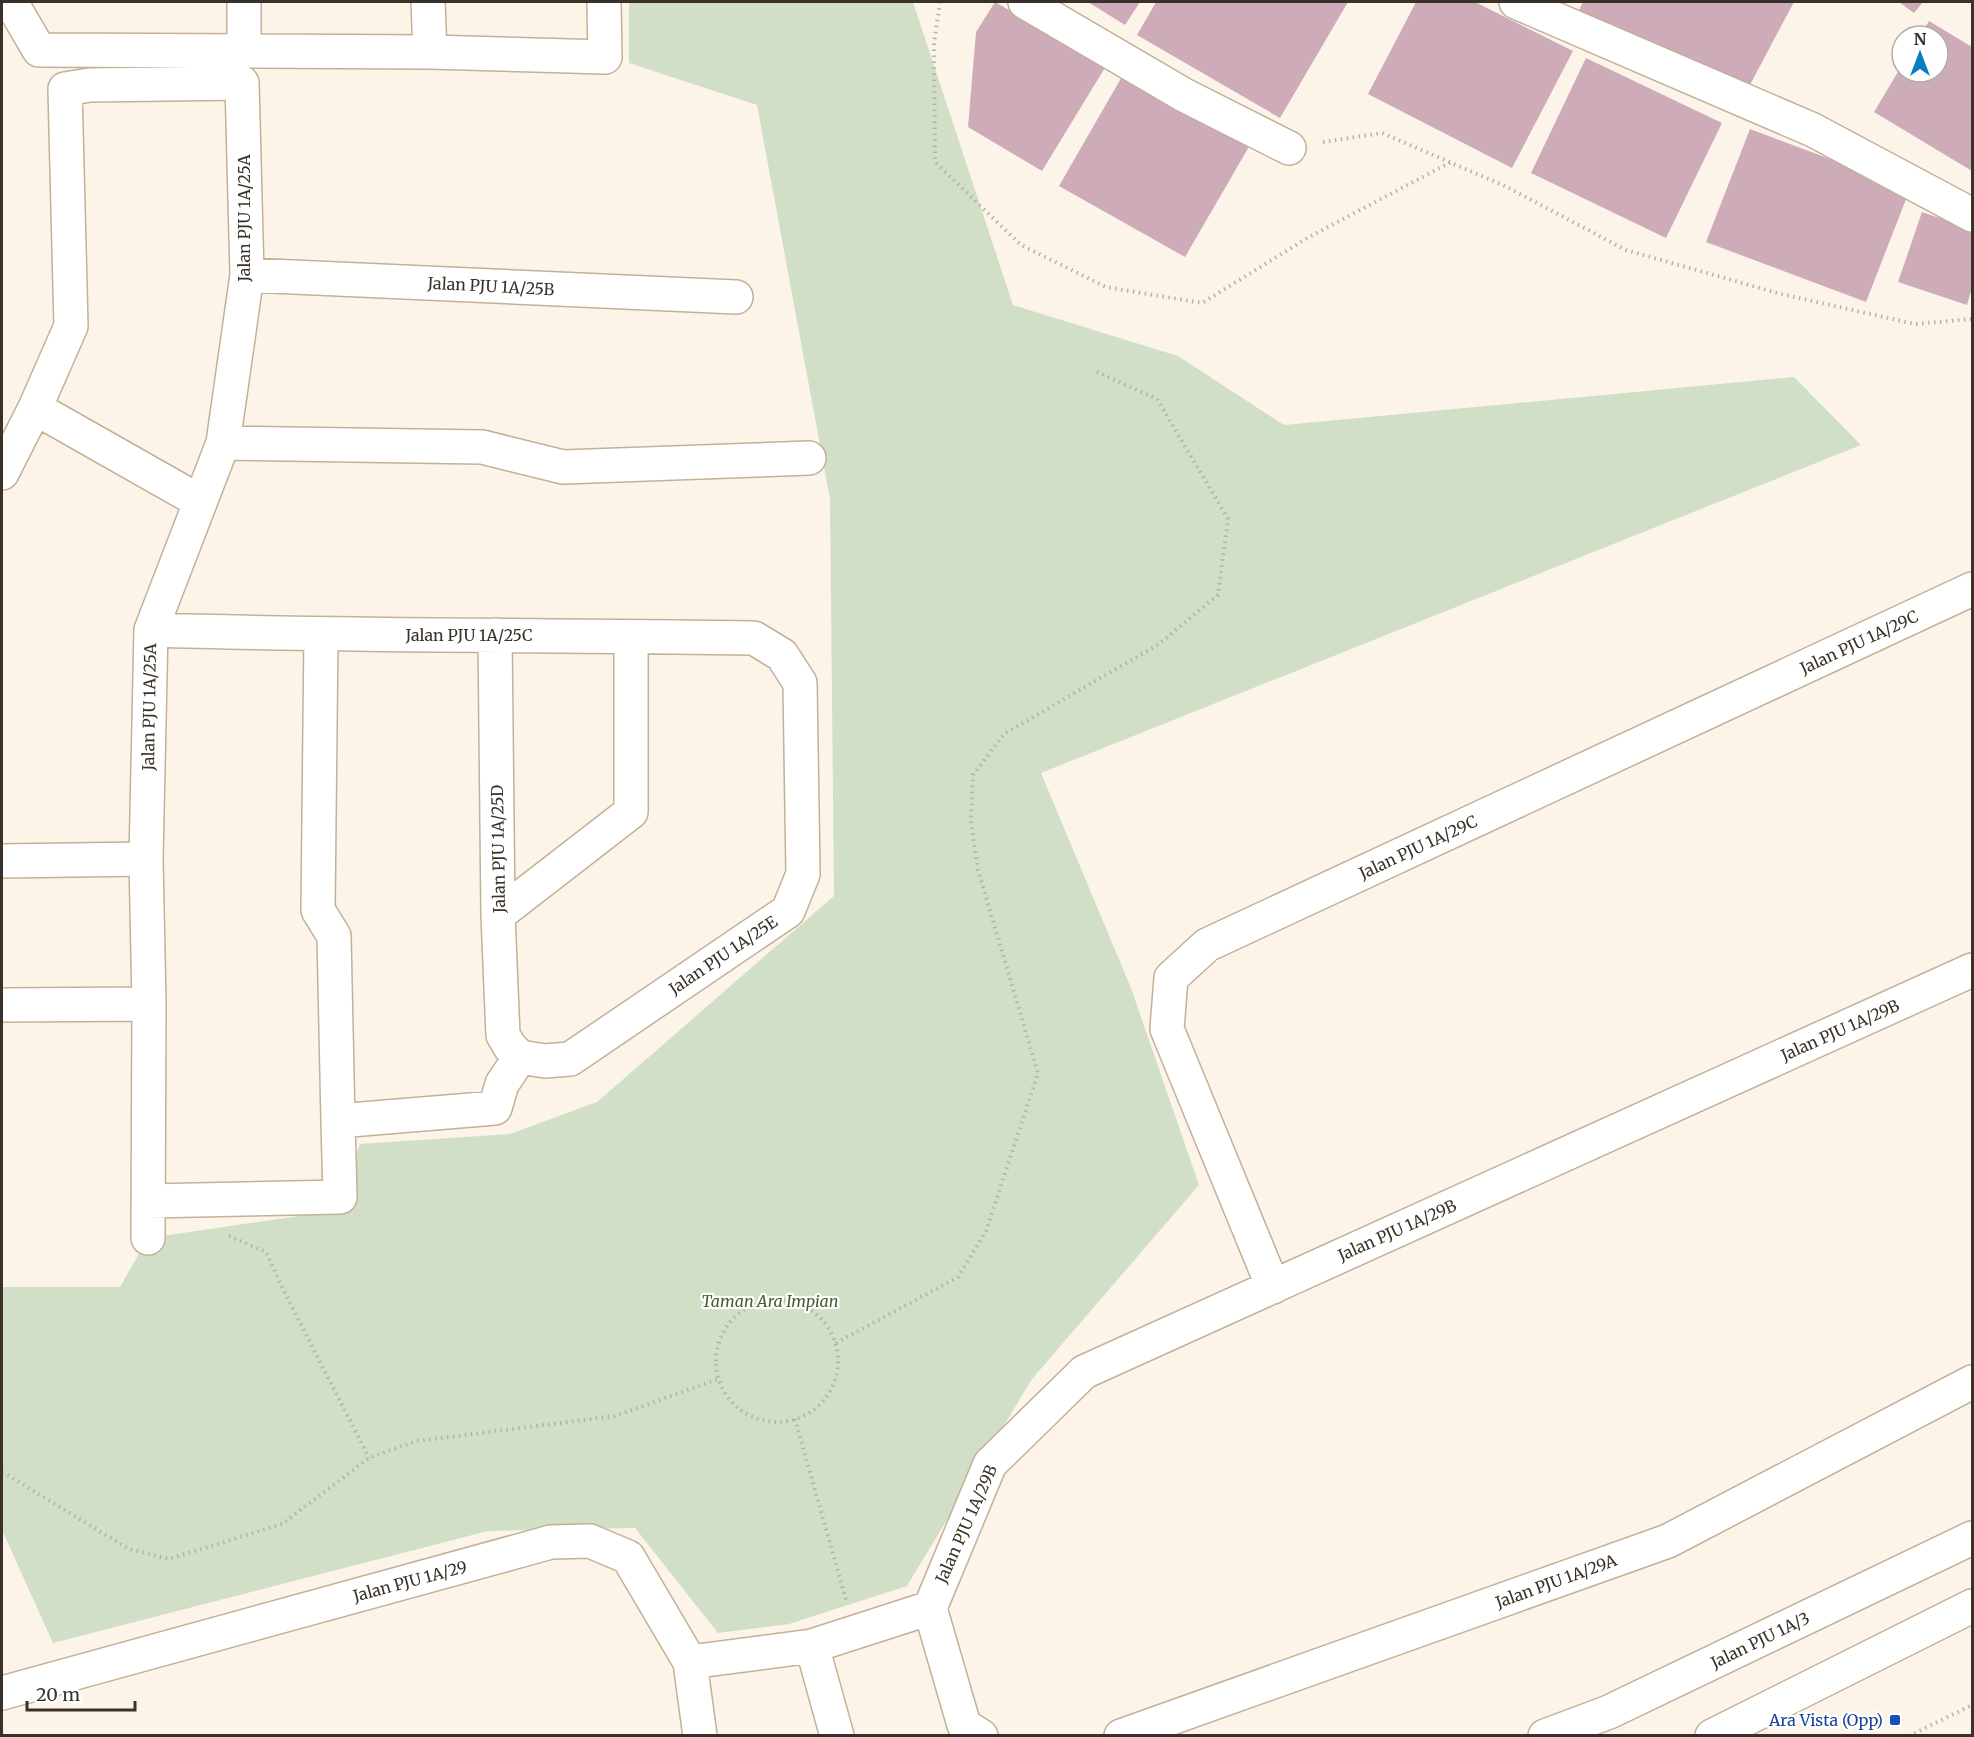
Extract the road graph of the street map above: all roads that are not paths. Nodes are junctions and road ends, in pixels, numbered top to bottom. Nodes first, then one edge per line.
1 (11, 2) edge
2 (244, 2) edge
3 (428, 2) edge
4 (604, 2) edge
5 (1025, 2) edge
6 (1516, 2) edge
7 (244, 51) junction
8 (430, 52) junction
9 (1289, 148) road end
10 (1972, 214) edge
11 (247, 275) junction
12 (736, 297) dead end
13 (35, 408) junction
14 (223, 442) junction
15 (808, 458) dead end
16 (2, 473) edge
17 (199, 501) junction
18 (1972, 589) edge
19 (151, 630) junction
20 (321, 635) junction
21 (495, 635) junction
22 (631, 637) junction
23 (782, 655) joint
24 (146, 859) junction
25 (2, 861) edge
26 (498, 915) junction
27 (1972, 970) edge
28 (149, 1004) junction
29 (2, 1005) edge
30 (520, 1057) junction
31 (339, 1121) junction
32 (149, 1201) junction
33 (148, 1238) dead end
34 (1273, 1287) junction
35 (1972, 1382) edge
36 (1972, 1538) edge
37 (1972, 1606) edge
38 (930, 1608) junction
39 (812, 1646) junction
40 (690, 1662) junction
41 (2, 1693) edge
42 (700, 1736) edge
43 (837, 1736) edge
44 (981, 1736) edge
45 (1121, 1736) edge
46 (1545, 1736) edge
47 (1712, 1736) edge

1 - 7 street
2 - 7 street
3 - 8 street
4 - 8 street
5 - 9 street
6 - 10 street
7 - 8 street
11 - 12 street, Jalan PJU 1A/25B
11 - 13 street, Jalan PJU 1A/25A
11 - 14 street, Jalan PJU 1A/25A
13 - 16 street
13 - 17 street
14 - 15 street
14 - 17 street, Jalan PJU 1A/25A
17 - 19 street, Jalan PJU 1A/25A
18 - 34 street, Jalan PJU 1A/29C
19 - 20 street, Jalan PJU 1A/25C
19 - 24 street, Jalan PJU 1A/25A
20 - 21 street, Jalan PJU 1A/25C
20 - 31 street
21 - 22 street, Jalan PJU 1A/25C
21 - 26 street, Jalan PJU 1A/25D
22 - 23 street, Jalan PJU 1A/25C
22 - 26 street
23 - 30 street, Jalan PJU 1A/25E
24 - 25 street
24 - 28 street, Jalan PJU 1A/25A
26 - 30 street, Jalan PJU 1A/25D
27 - 34 street, Jalan PJU 1A/29B
28 - 29 street
28 - 32 street, Jalan PJU 1A/25A
30 - 31 street
31 - 32 street
32 - 33 street, Jalan PJU 1A/25A
34 - 38 street, Jalan PJU 1A/29B
35 - 45 street, Jalan PJU 1A/29A
36 - 46 street, Jalan PJU 1A/3
37 - 47 street
38 - 39 street
38 - 44 street
39 - 40 street
39 - 43 street
40 - 41 street, Jalan PJU 1A/29
40 - 42 street, Jalan PJU 1A/29

